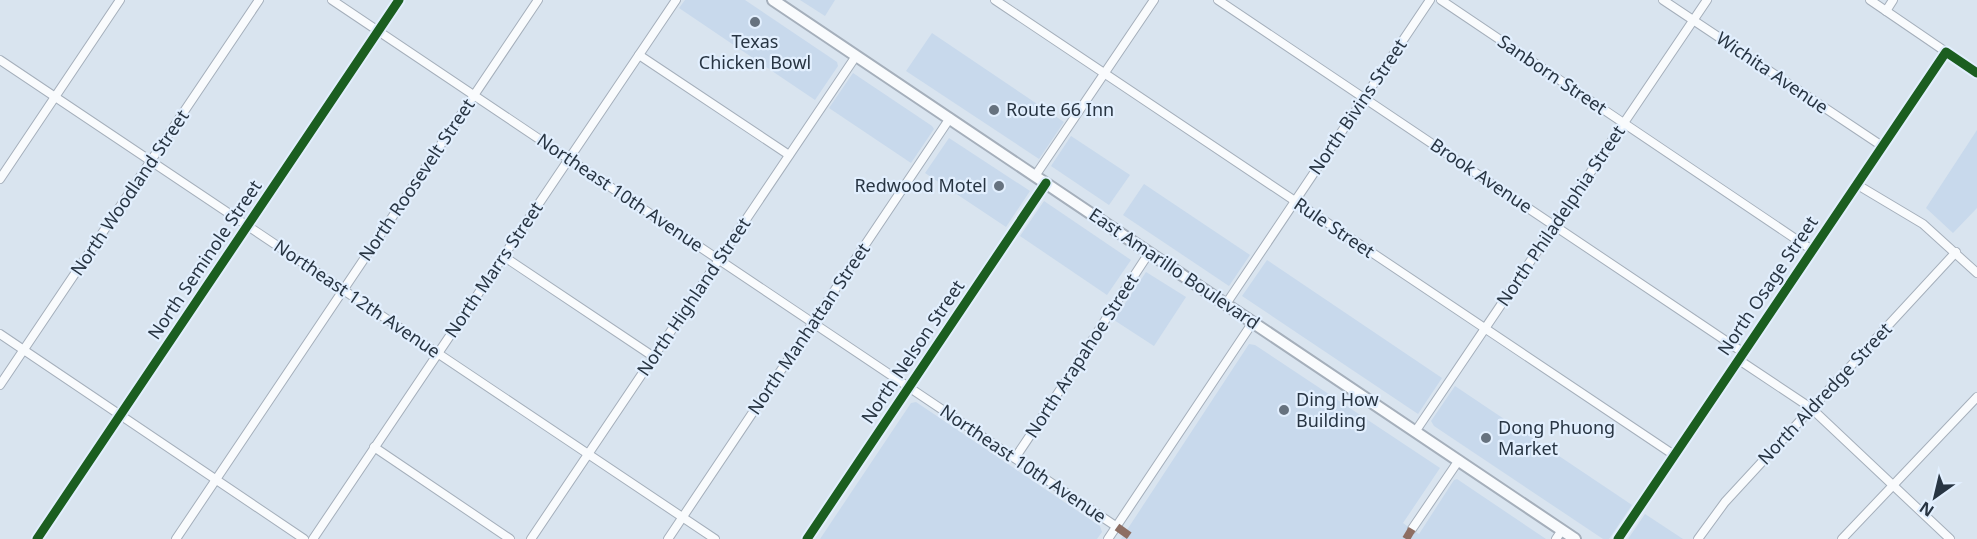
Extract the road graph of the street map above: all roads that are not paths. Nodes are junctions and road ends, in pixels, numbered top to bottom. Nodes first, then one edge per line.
1 (120, 0) edge
2 (259, 0) edge
3 (332, 0) edge
4 (399, 0) edge
5 (538, 0) edge
6 (676, 0) edge
7 (772, 0) edge
8 (995, 0) edge
9 (1154, 0) edge
10 (1218, 0) edge
11 (1430, 0) edge
12 (1441, 0) edge
13 (1663, 0) edge
14 (1707, 0) edge
15 (1870, 0) edge
16 (1893, 0) edge
17 (1886, 11) junction
18 (1693, 20) junction
19 (378, 31) junction
20 (1946, 52) junction
21 (639, 55) junction
22 (856, 56) junction
23 (0, 60) edge
24 (1105, 73) junction
25 (1977, 73) edge
26 (474, 96) junction
27 (55, 97) junction
28 (1364, 98) junction
29 (950, 118) junction
30 (1623, 123) junction
31 (1882, 147) junction
32 (789, 155) junction
33 (569, 159) junction
34 (151, 161) junction
35 (1035, 176) junction
36 (0, 179) edge
37 (1046, 183) junction
38 (1856, 184) junction
39 (1294, 201) junction
40 (248, 226) junction
41 (1554, 226) junction
42 (1812, 250) junction
43 (1956, 252) junction
44 (1149, 253) junction
45 (503, 256) junction
46 (719, 260) junction
47 (1977, 273) edge
48 (344, 290) junction
49 (1226, 304) junction
50 (1253, 322) junction
51 (813, 323) junction
52 (1485, 329) junction
53 (0, 334) edge
54 (24, 350) junction
55 (438, 354) junction
56 (1741, 356) junction
57 (654, 357) junction
58 (0, 386) edge
59 (909, 387) junction
60 (1977, 397) edge
61 (1810, 408) junction
62 (121, 415) junction
63 (1415, 432) junction
64 (374, 447) junction
65 (588, 454) junction
66 (1674, 455) junction
67 (1015, 458) junction
68 (1459, 460) junction
69 (216, 479) junction
70 (1893, 485) junction
71 (682, 518) junction
72 (1117, 527) junction
73 (1412, 529) dead end
74 (1559, 535) edge
75 (37, 539) edge
76 (176, 539) edge
77 (304, 539) edge
78 (313, 539) edge
79 (510, 539) edge
80 (531, 539) edge
81 (668, 539) edge
82 (715, 539) edge
83 (807, 539) edge
84 (1108, 539) edge
85 (1575, 539) edge
86 (1618, 539) edge
87 (1698, 539) edge
88 (1842, 539) edge
89 (1950, 539) edge

1 - 27 street
2 - 34 street, North Woodland Street
3 - 19 street, Northeast 10th Avenue
4 - 19 street, North Seminole Street
5 - 26 street, North Roosevelt Street
6 - 21 street, North Marrs Street
7 - 22 highway, East Amarillo Boulevard
8 - 24 street, Rule Street
9 - 24 street
10 - 28 street, Brook Avenue
11 - 28 street, North Bivins Street
12 - 30 street, Sanborn Street
13 - 18 street, Wichita Avenue
14 - 18 street, North Philadelphia Street
15 - 17 street
16 - 17 street
17 - 20 street
18 - 30 street, North Philadelphia Street
18 - 31 street, Wichita Avenue
19 - 26 street, Northeast 10th Avenue
19 - 40 street, North Seminole Street
20 - 25 street
20 - 31 street, North Osage Street
21 - 32 street
21 - 33 street, North Marrs Street
22 - 29 highway, East Amarillo Boulevard
22 - 32 street, North Highland Street
23 - 27 street, Northeast 12th Avenue
24 - 35 street
24 - 39 street, Rule Street
26 - 33 street, Northeast 10th Avenue
26 - 48 street, North Roosevelt Street
27 - 34 street, Northeast 12th Avenue
27 - 36 street
28 - 39 street, North Bivins Street
28 - 41 street, Brook Avenue
29 - 35 highway, East Amarillo Boulevard
29 - 51 street, North Manhattan Street
30 - 41 street, North Philadelphia Street
30 - 42 street, Sanborn Street
31 - 38 street, North Osage Street
32 - 46 street, North Highland Street
33 - 45 street, North Marrs Street
33 - 46 street, Northeast 10th Avenue
34 - 40 street, Northeast 12th Avenue
34 - 54 street, North Woodland Street
35 - 37 highway, East Amarillo Boulevard
37 - 44 highway, East Amarillo Boulevard
37 - 59 street, North Nelson Street
38 - 42 street, North Osage Street
38 - 43 street
39 - 49 street, North Bivins Street
39 - 52 street, Rule Street
40 - 48 street, Northeast 12th Avenue
40 - 62 street, North Seminole Street
41 - 52 street, North Philadelphia Street
41 - 56 street, Brook Avenue
42 - 56 street, North Osage Street
43 - 47 street
43 - 61 street, North Aldredge Street
44 - 49 highway, East Amarillo Boulevard
44 - 67 street, North Arapahoe Street
45 - 55 street, North Marrs Street
45 - 57 street
46 - 51 street, Northeast 10th Avenue
46 - 57 street, North Highland Street
48 - 55 street, Northeast 12th Avenue
48 - 69 street, North Roosevelt Street
49 - 50 highway, East Amarillo Boulevard
50 - 63 highway, East Amarillo Boulevard
50 - 72 street
51 - 59 street, Northeast 10th Avenue
51 - 71 street, North Manhattan Street
52 - 63 street, North Philadelphia Street
52 - 66 street, Rule Street
53 - 54 street
54 - 58 street, North Woodland Street
54 - 62 street
55 - 64 street, North Marrs Street
55 - 65 street, Northeast 12th Avenue
56 - 61 street, Brook Avenue
56 - 66 street, North Osage Street
57 - 65 street, North Highland Street
59 - 67 street, Northeast 10th Avenue
59 - 83 street, North Nelson Street
60 - 70 street
61 - 70 street, Brook Avenue
61 - 87 street, North Aldredge Street
62 - 69 street
62 - 75 street, North Seminole Street
63 - 68 highway, East Amarillo Boulevard
64 - 78 street, North Marrs Street
64 - 79 street
65 - 71 street, Northeast 12th Avenue
65 - 80 street, North Highland Street
66 - 86 street, North Osage Street
67 - 72 street, Northeast 10th Avenue
68 - 73 street
68 - 74 highway, East Amarillo Boulevard
69 - 76 street, North Roosevelt Street
69 - 77 street
70 - 88 street
70 - 89 street, Brook Avenue
71 - 81 street, North Manhattan Street
71 - 82 street, Northeast 12th Avenue
72 - 84 street
74 - 85 highway, East Amarillo Boulevard

